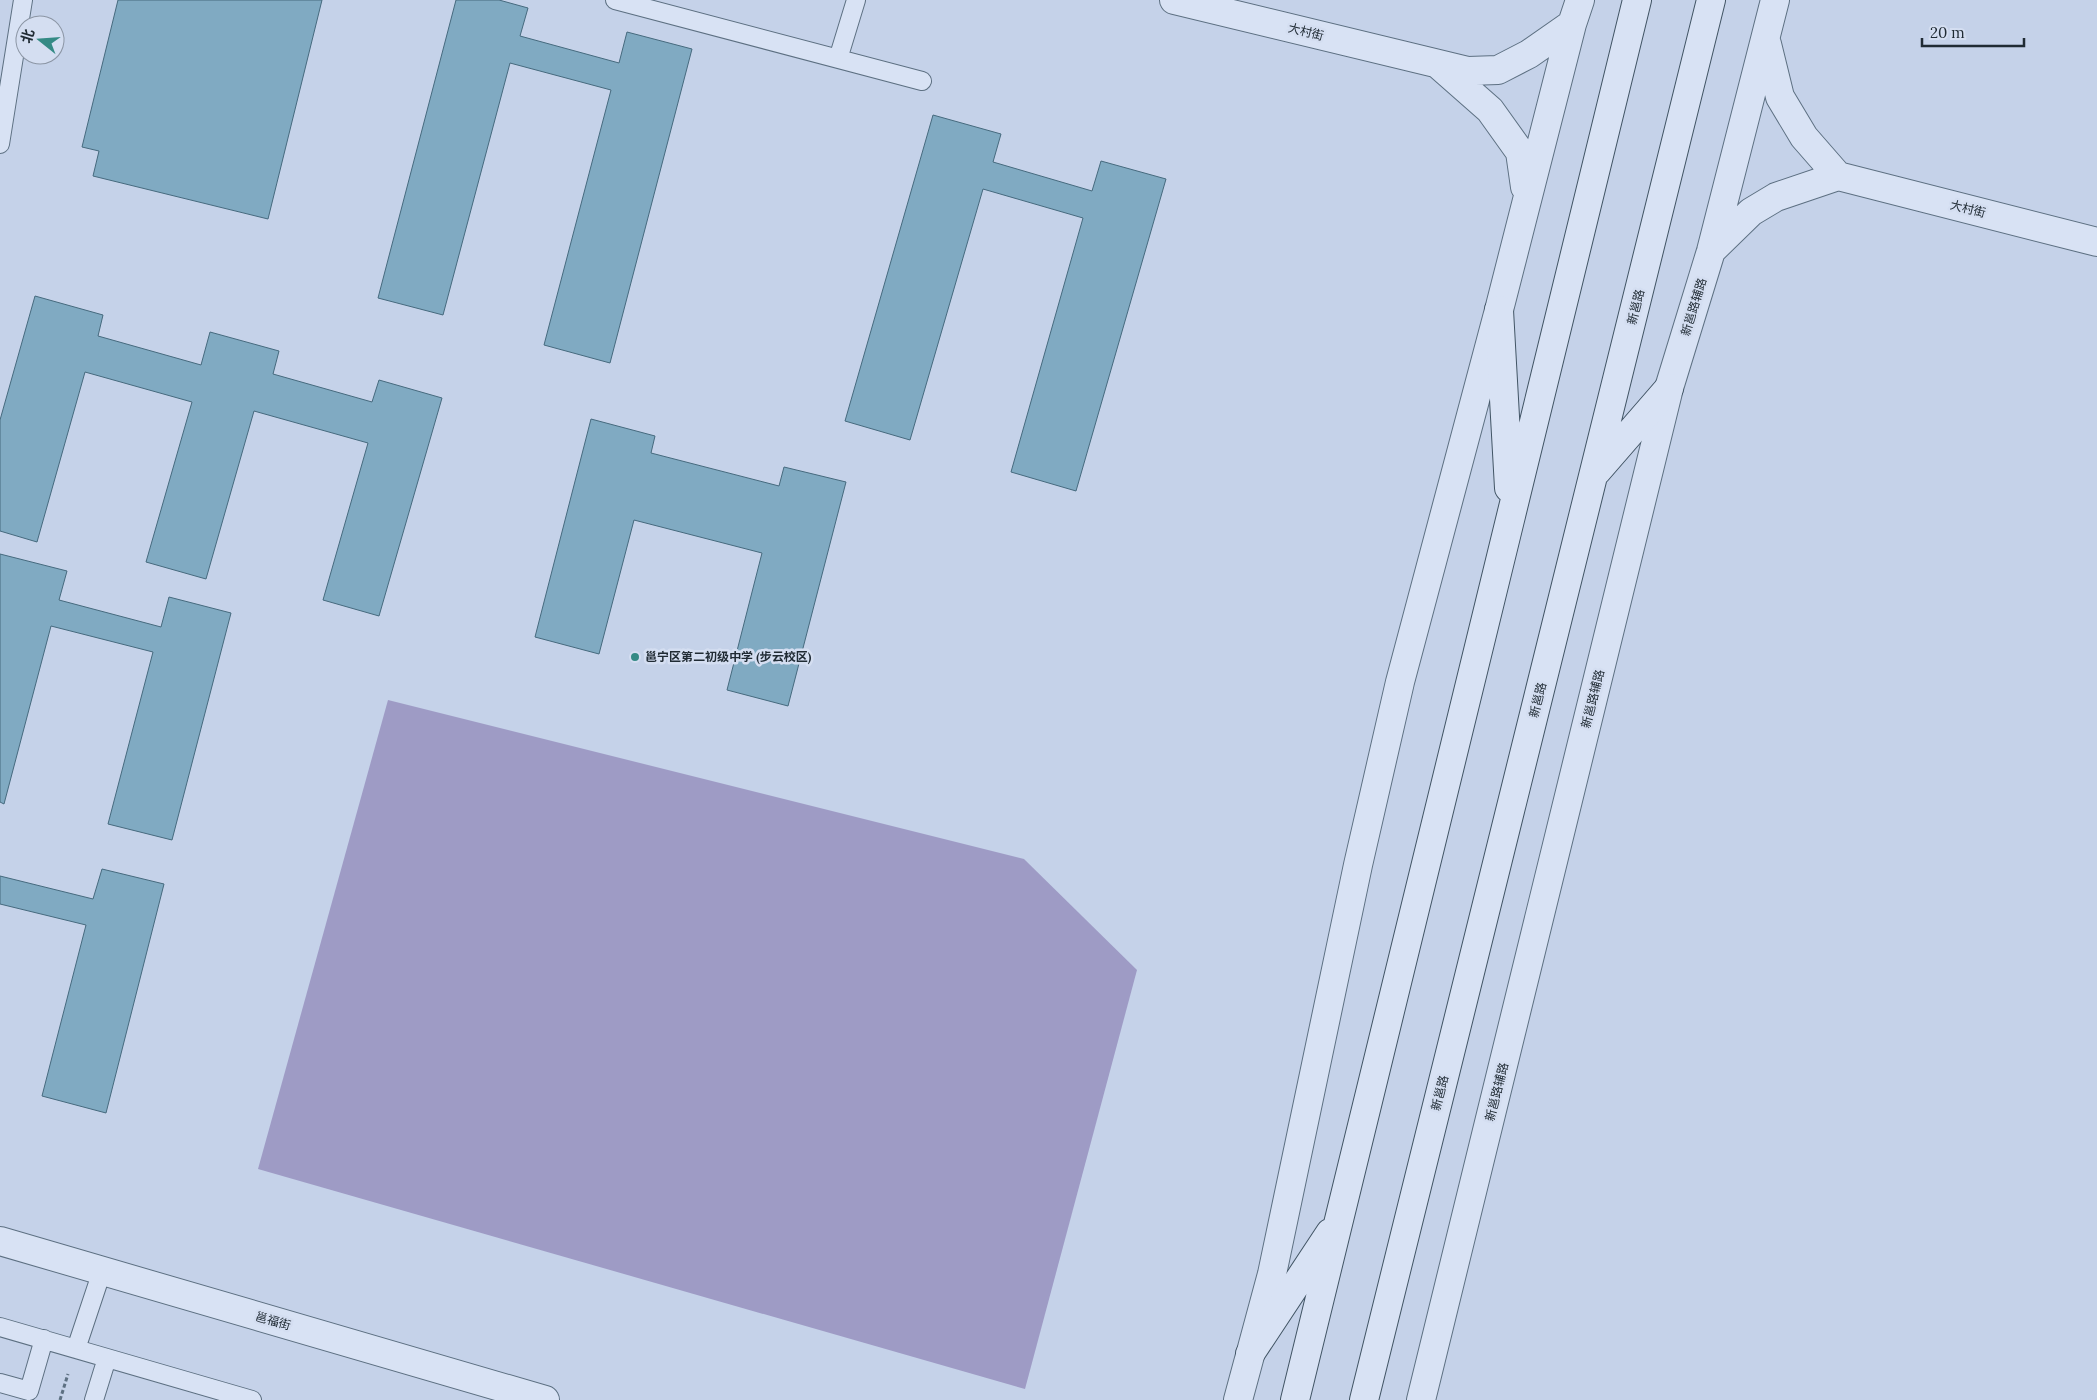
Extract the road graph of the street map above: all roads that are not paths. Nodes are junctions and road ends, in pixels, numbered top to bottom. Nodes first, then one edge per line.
1 (23, 0) edge
2 (615, 0) edge
3 (856, 0) edge
4 (1174, 0) edge
5 (1637, 0) edge
6 (1711, 0) edge
7 (1775, 0) edge
8 (1576, 12) edge
9 (1766, 40) junction
10 (838, 59) junction
11 (1438, 65) junction
12 (922, 80) dead end
13 (0, 144) edge
14 (1838, 176) junction
15 (1527, 199) junction
16 (2097, 242) edge
17 (1711, 251) junction
18 (1500, 310) junction
19 (1669, 388) junction
20 (1595, 474) junction
21 (1511, 518) junction
22 (1340, 1217) junction
23 (0, 1242) edge
24 (102, 1271) junction
25 (0, 1327) edge
26 (44, 1339) junction
27 (76, 1349) junction
28 (1250, 1354) junction
29 (106, 1358) junction
30 (4, 1390) edge
31 (94, 1400) edge
32 (252, 1400) edge
33 (545, 1400) edge
34 (1238, 1400) edge
35 (1294, 1400) edge
36 (1364, 1400) edge
37 (1421, 1400) edge

1 - 13 lane
2 - 10 lane
3 - 10 lane
4 - 11 street, 大村街
5 - 21 street
6 - 20 street, 新邕路
7 - 9 street, 新邕路辅路
8 - 11 street, 大村街
8 - 15 street
9 - 14 street
9 - 17 street, 新邕路辅路
10 - 12 lane
11 - 15 street, 大村街
14 - 16 street, 大村街
14 - 17 street
15 - 18 street
17 - 19 street, 新邕路辅路
18 - 21 street
18 - 28 street
19 - 20 street
19 - 37 street, 新邕路辅路
20 - 36 street, 新邕路
21 - 22 street
22 - 28 street
22 - 35 street
23 - 24 street, 邕福街
24 - 27 lane
24 - 33 street, 邕福街
25 - 26 lane
26 - 27 lane
26 - 30 lane
27 - 29 lane
28 - 34 street
29 - 31 lane
29 - 32 lane

